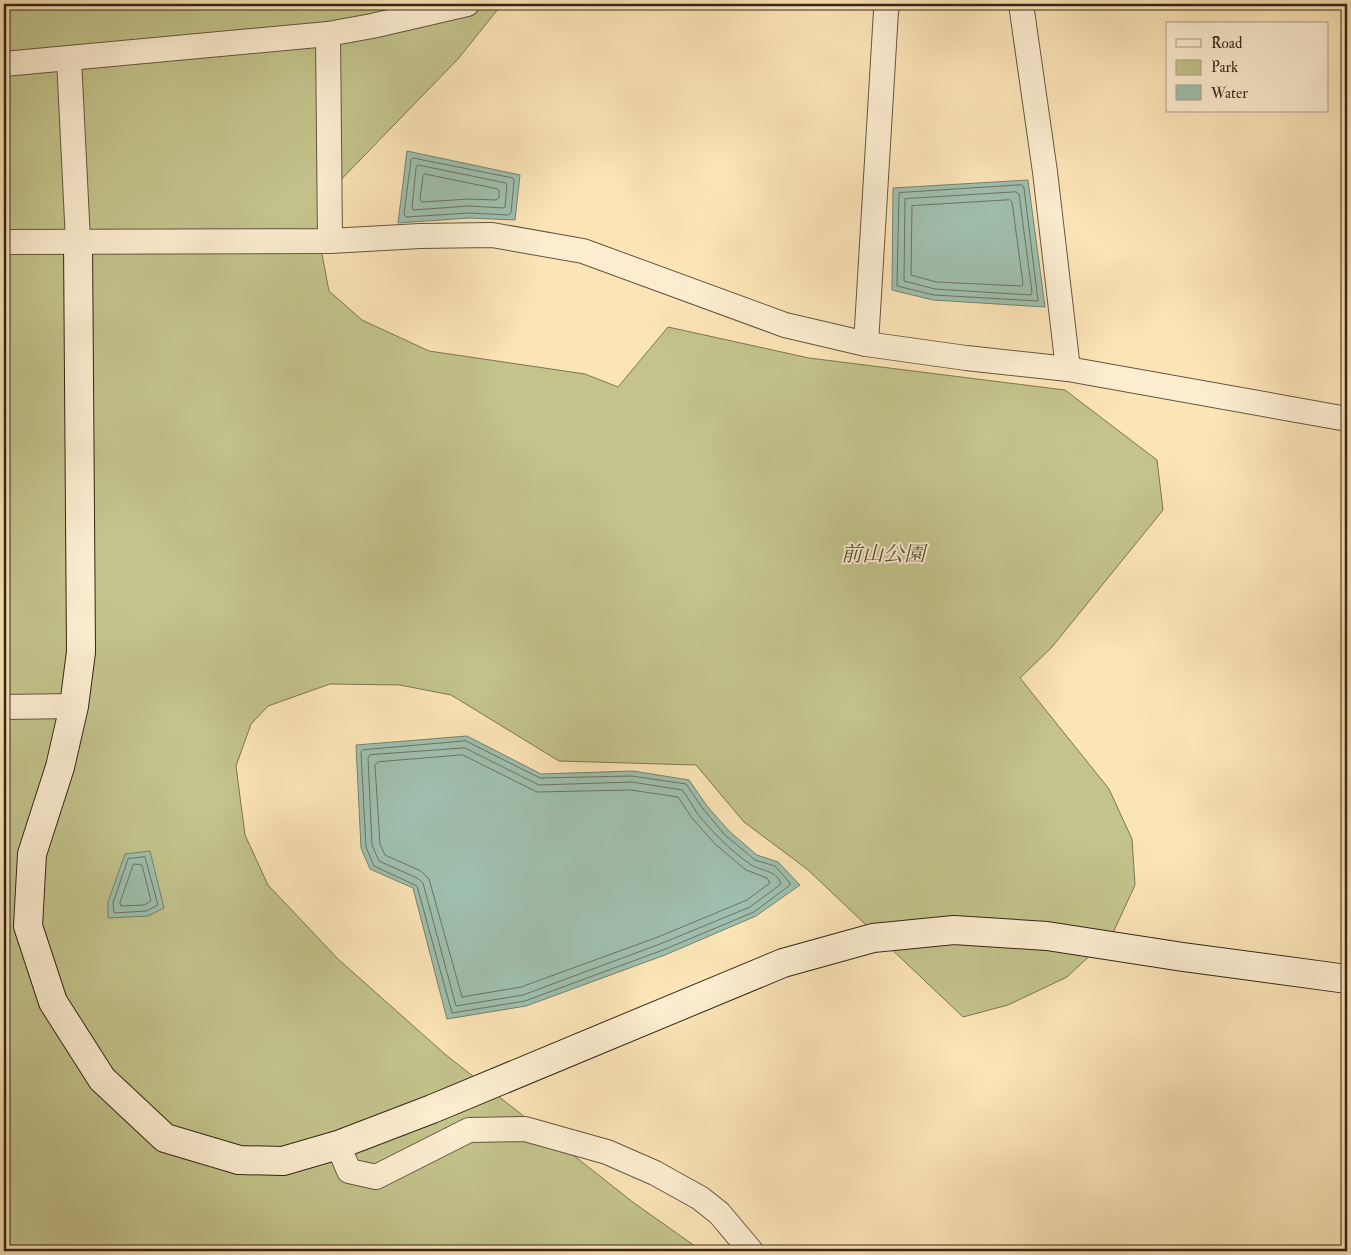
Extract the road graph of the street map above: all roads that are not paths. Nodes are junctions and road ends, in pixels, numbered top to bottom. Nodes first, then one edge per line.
1 (467, 4) edge
2 (888, 4) edge
3 (1021, 4) edge
4 (374, 15) edge
5 (328, 34) junction
6 (69, 59) junction
7 (4, 64) edge
8 (78, 241) junction
9 (330, 241) junction
10 (4, 242) edge
11 (866, 344) junction
12 (1068, 369) junction
13 (1347, 419) edge
14 (74, 706) junction
15 (4, 707) edge
16 (1347, 980) edge
17 (338, 1145) junction
18 (751, 1251) edge

1 - 4 street
2 - 11 street
3 - 12 street
4 - 5 street
5 - 6 street
5 - 9 street
6 - 7 street
6 - 8 street
8 - 9 street
8 - 10 street
8 - 14 street
9 - 11 street
11 - 12 street
12 - 13 street
14 - 15 street
14 - 17 street
16 - 17 street
17 - 18 street

